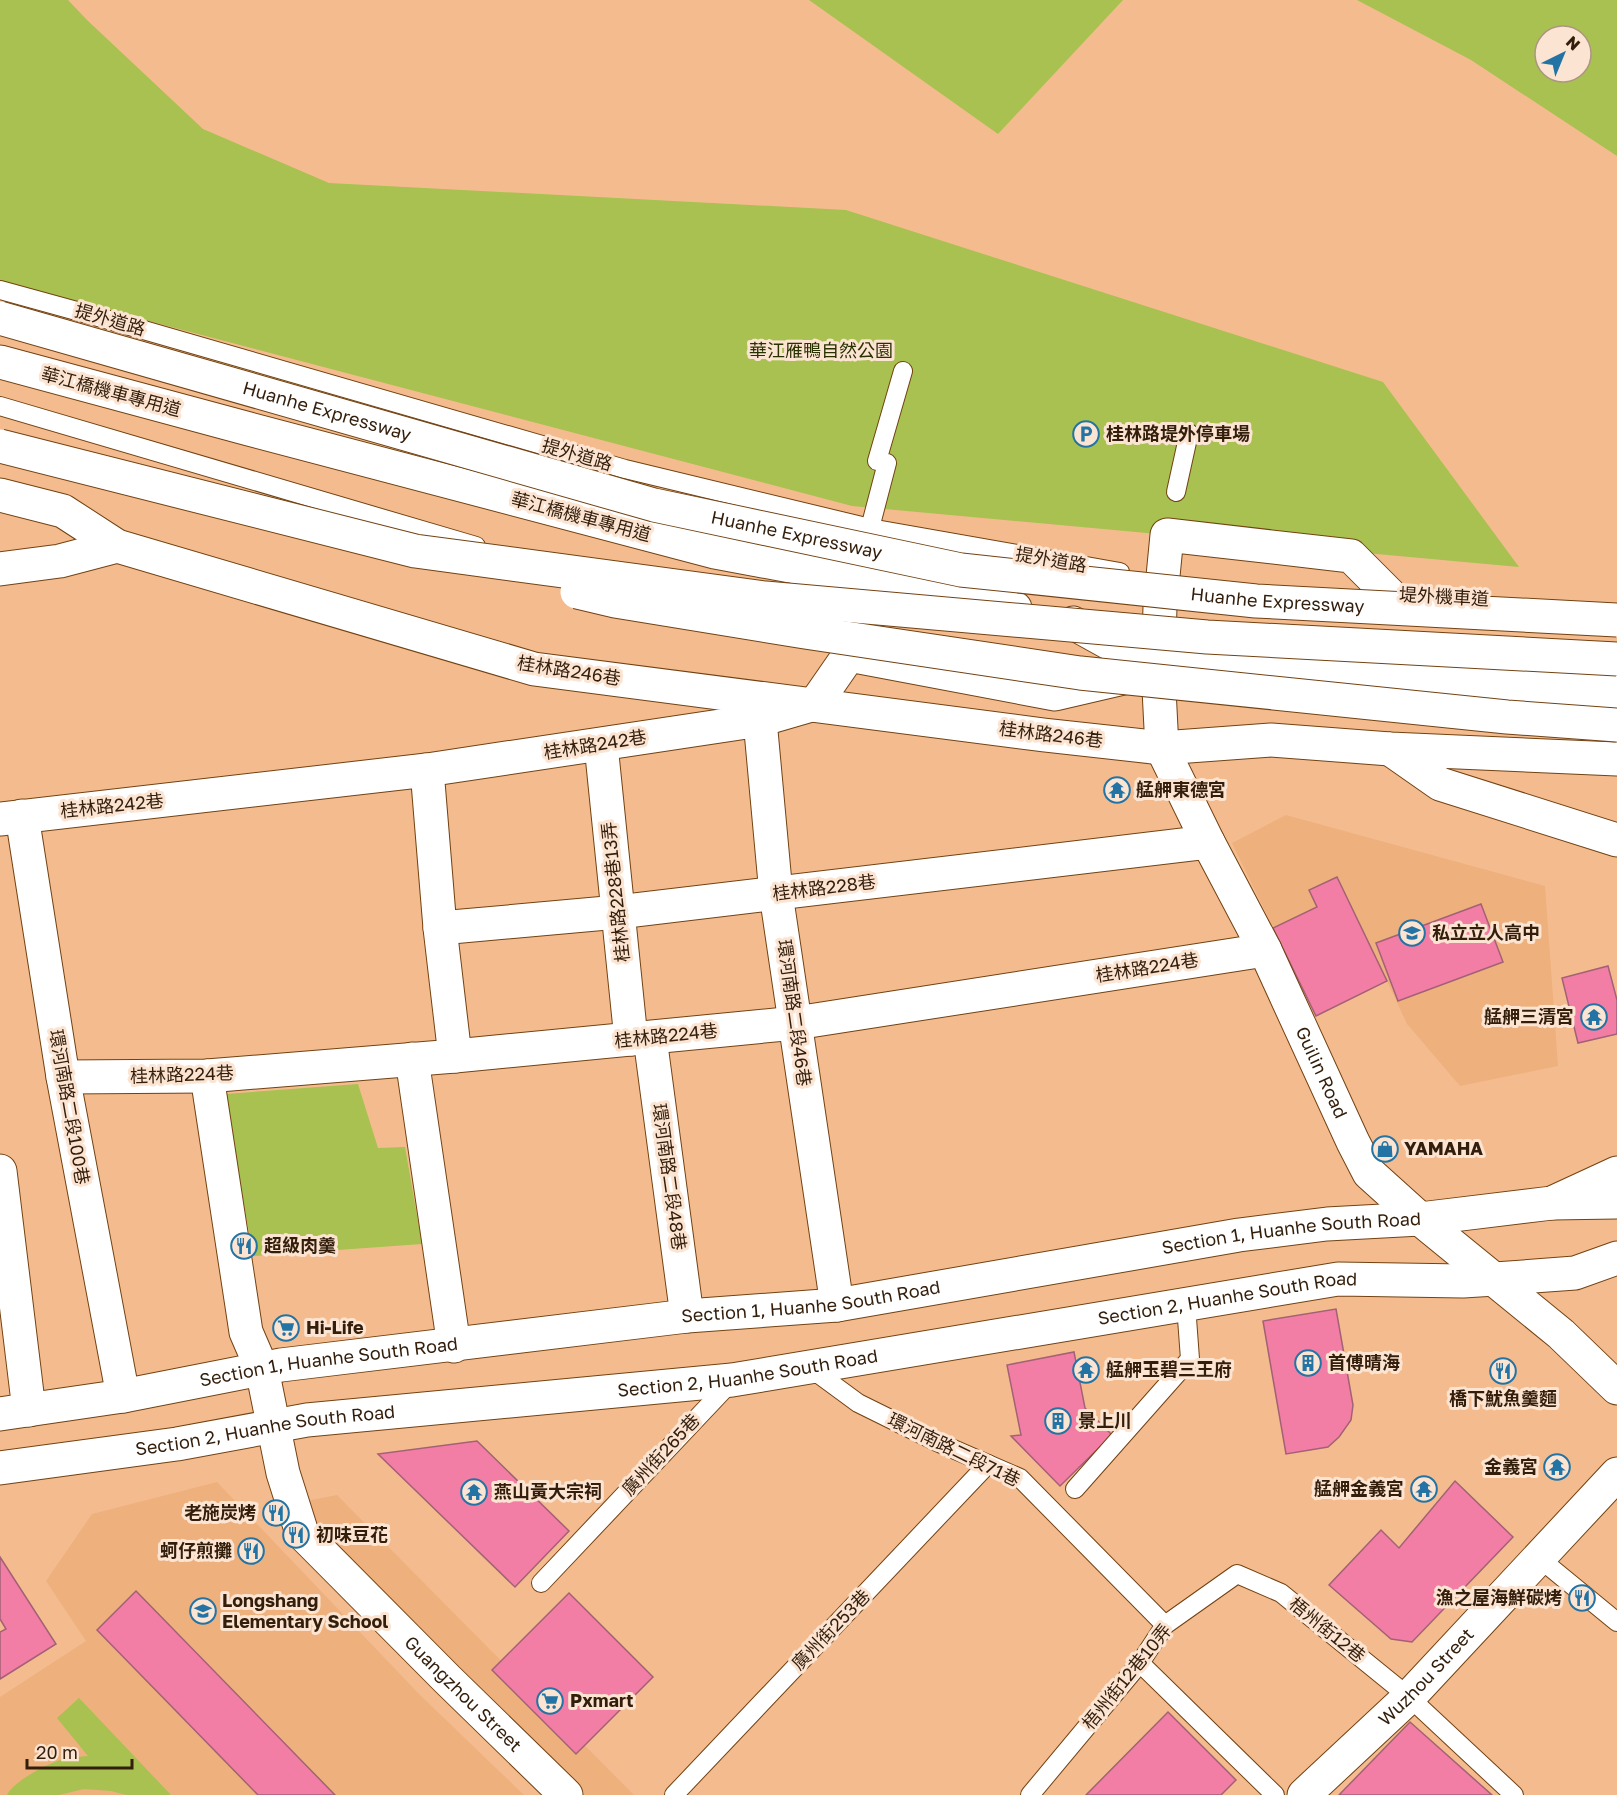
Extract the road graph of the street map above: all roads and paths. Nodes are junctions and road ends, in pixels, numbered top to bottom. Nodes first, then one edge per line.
1 (0, 290) edge
2 (0, 318) edge
3 (0, 362) edge
4 (903, 371) dead end
5 (0, 406) edge
6 (1189, 434) dead end
7 (0, 446) edge
8 (1176, 492) dead end
9 (0, 495) edge
10 (870, 528) junction
11 (117, 546) junction
12 (415, 551) junction
13 (0, 569) edge
14 (1163, 579) junction
15 (1389, 594) junction
16 (1617, 607) edge
17 (1617, 620) edge
18 (849, 656) junction
19 (1617, 659) edge
20 (1158, 670) junction
21 (1617, 692) edge
22 (815, 705) junction
23 (760, 720) junction
24 (1617, 725) edge
25 (601, 745) junction
26 (1162, 748) junction
27 (1390, 748) junction
28 (1617, 759) edge
29 (427, 770) junction
30 (11, 818) edge
31 (1617, 840) edge
32 (1208, 842) junction
33 (776, 894) junction
34 (618, 912) junction
35 (440, 927) junction
36 (1265, 950) junction
37 (795, 1023) junction
38 (640, 1038) junction
39 (455, 1056) junction
40 (412, 1059) junction
41 (207, 1076) junction
42 (63, 1077) junction
43 (0, 1171) edge
44 (1617, 1173) edge
45 (1617, 1202) edge
46 (1552, 1203) junction
47 (1420, 1219) junction
48 (1617, 1258) edge
49 (1495, 1279) junction
50 (837, 1305) junction
51 (1186, 1305) junction
52 (687, 1316) junction
53 (454, 1346) junction
54 (809, 1367) junction
55 (262, 1369) junction
56 (732, 1380) junction
57 (1617, 1388) edge
58 (123, 1396) junction
59 (15, 1412) edge
60 (274, 1425) junction
61 (988, 1464) junction
62 (0, 1468) edge
63 (1617, 1474) edge
64 (1075, 1489) dead end
65 (1539, 1558) junction
66 (1237, 1574) joint
67 (541, 1583) dead end
68 (1617, 1622) edge
69 (1165, 1625) junction
70 (1140, 1663) junction
71 (1409, 1697) junction
72 (566, 1795) edge
73 (674, 1795) edge
74 (1030, 1795) edge
75 (1275, 1795) edge
76 (1304, 1795) edge
77 (1515, 1795) edge

1 - 10 lane, 提外道路
2 - 17 main road, Huanhe Expressway, bridge
3 - 20 main road, 華江橋機車專用道
4 - 10 lane
5 - 18 lane
6 - 8 lane
7 - 12 main road, bridge
9 - 11 main road, 桂林路246巷
10 - 14 lane, 提外道路
11 - 13 main road
11 - 22 main road, 桂林路246巷
12 - 19 main road, bridge
12 - 24 main road, bridge
14 - 15 main road, 堤外機車道
14 - 15 main road, Guilin Road
14 - 20 main road, Guilin Road
15 - 16 main road, 堤外機車道
18 - 20 main road
18 - 22 main road
20 - 21 main road
20 - 26 main road, Guilin Road
22 - 23 main road, 桂林路242巷
22 - 26 main road, 桂林路246巷
23 - 25 main road, 桂林路242巷
23 - 33 main road, 環河南路二段46巷
25 - 29 main road, 桂林路242巷
25 - 34 main road, 桂林路228巷13弄
26 - 27 main road, 桂林路246巷
26 - 32 main road, Guilin Road
27 - 28 main road, 桂林路246巷
27 - 31 main road
29 - 30 main road, 桂林路242巷
29 - 35 main road
30 - 42 main road, 環河南路二段100巷
32 - 33 main road, 桂林路228巷
32 - 36 main road, Guilin Road
33 - 34 main road, 桂林路228巷
33 - 37 main road, 環河南路二段46巷
34 - 35 main road, 桂林路228巷
34 - 38 main road, 桂林路228巷13弄
35 - 39 main road
36 - 37 main road, 桂林路224巷
36 - 47 main road, Guilin Road
37 - 38 main road, 桂林路224巷
37 - 50 main road, 環河南路二段46巷
38 - 39 main road, 桂林路224巷
38 - 52 main road, 環河南路二段48巷
39 - 40 main road, 桂林路224巷
40 - 41 main road, 桂林路224巷
40 - 53 main road
41 - 42 main road, 桂林路224巷
41 - 55 main road, Guangzhou Street
42 - 58 main road, 環河南路二段100巷
43 - 59 main road
44 - 46 main road, Section 1, Huanhe South Road
45 - 46 main road
46 - 47 main road, Section 1, Huanhe South Road
47 - 49 main road, Guilin Road
47 - 50 main road, Section 1, Huanhe South Road
48 - 49 main road
49 - 51 main road, Section 2, Huanhe South Road
49 - 57 main road, Guilin Road
50 - 52 main road, Section 1, Huanhe South Road
51 - 54 main road, Section 2, Huanhe South Road
51 - 64 lane
52 - 53 main road, Section 1, Huanhe South Road
53 - 55 main road, Section 1, Huanhe South Road
54 - 56 main road, Section 2, Huanhe South Road
54 - 61 lane, 環河南路二段71巷
55 - 58 main road, Section 1, Huanhe South Road
55 - 60 main road, Guangzhou Street
56 - 60 main road, Section 2, Huanhe South Road
56 - 67 lane, 廣州街265巷
58 - 59 main road, Section 1, Huanhe South Road
60 - 62 main road, Section 2, Huanhe South Road
60 - 72 main road, Guangzhou Street
61 - 69 lane, 環河南路二段71巷
61 - 73 lane, 廣州街253巷
63 - 65 main road, Wuzhou Street
65 - 68 lane
65 - 71 main road, Wuzhou Street
66 - 69 lane, 梧州街12巷10弄
66 - 71 lane, 梧州街12巷
69 - 70 lane, 梧州街12巷10弄
70 - 74 lane, 梧州街12巷10弄
70 - 75 lane
71 - 76 main road, Wuzhou Street
71 - 77 lane, 梧州街12巷

